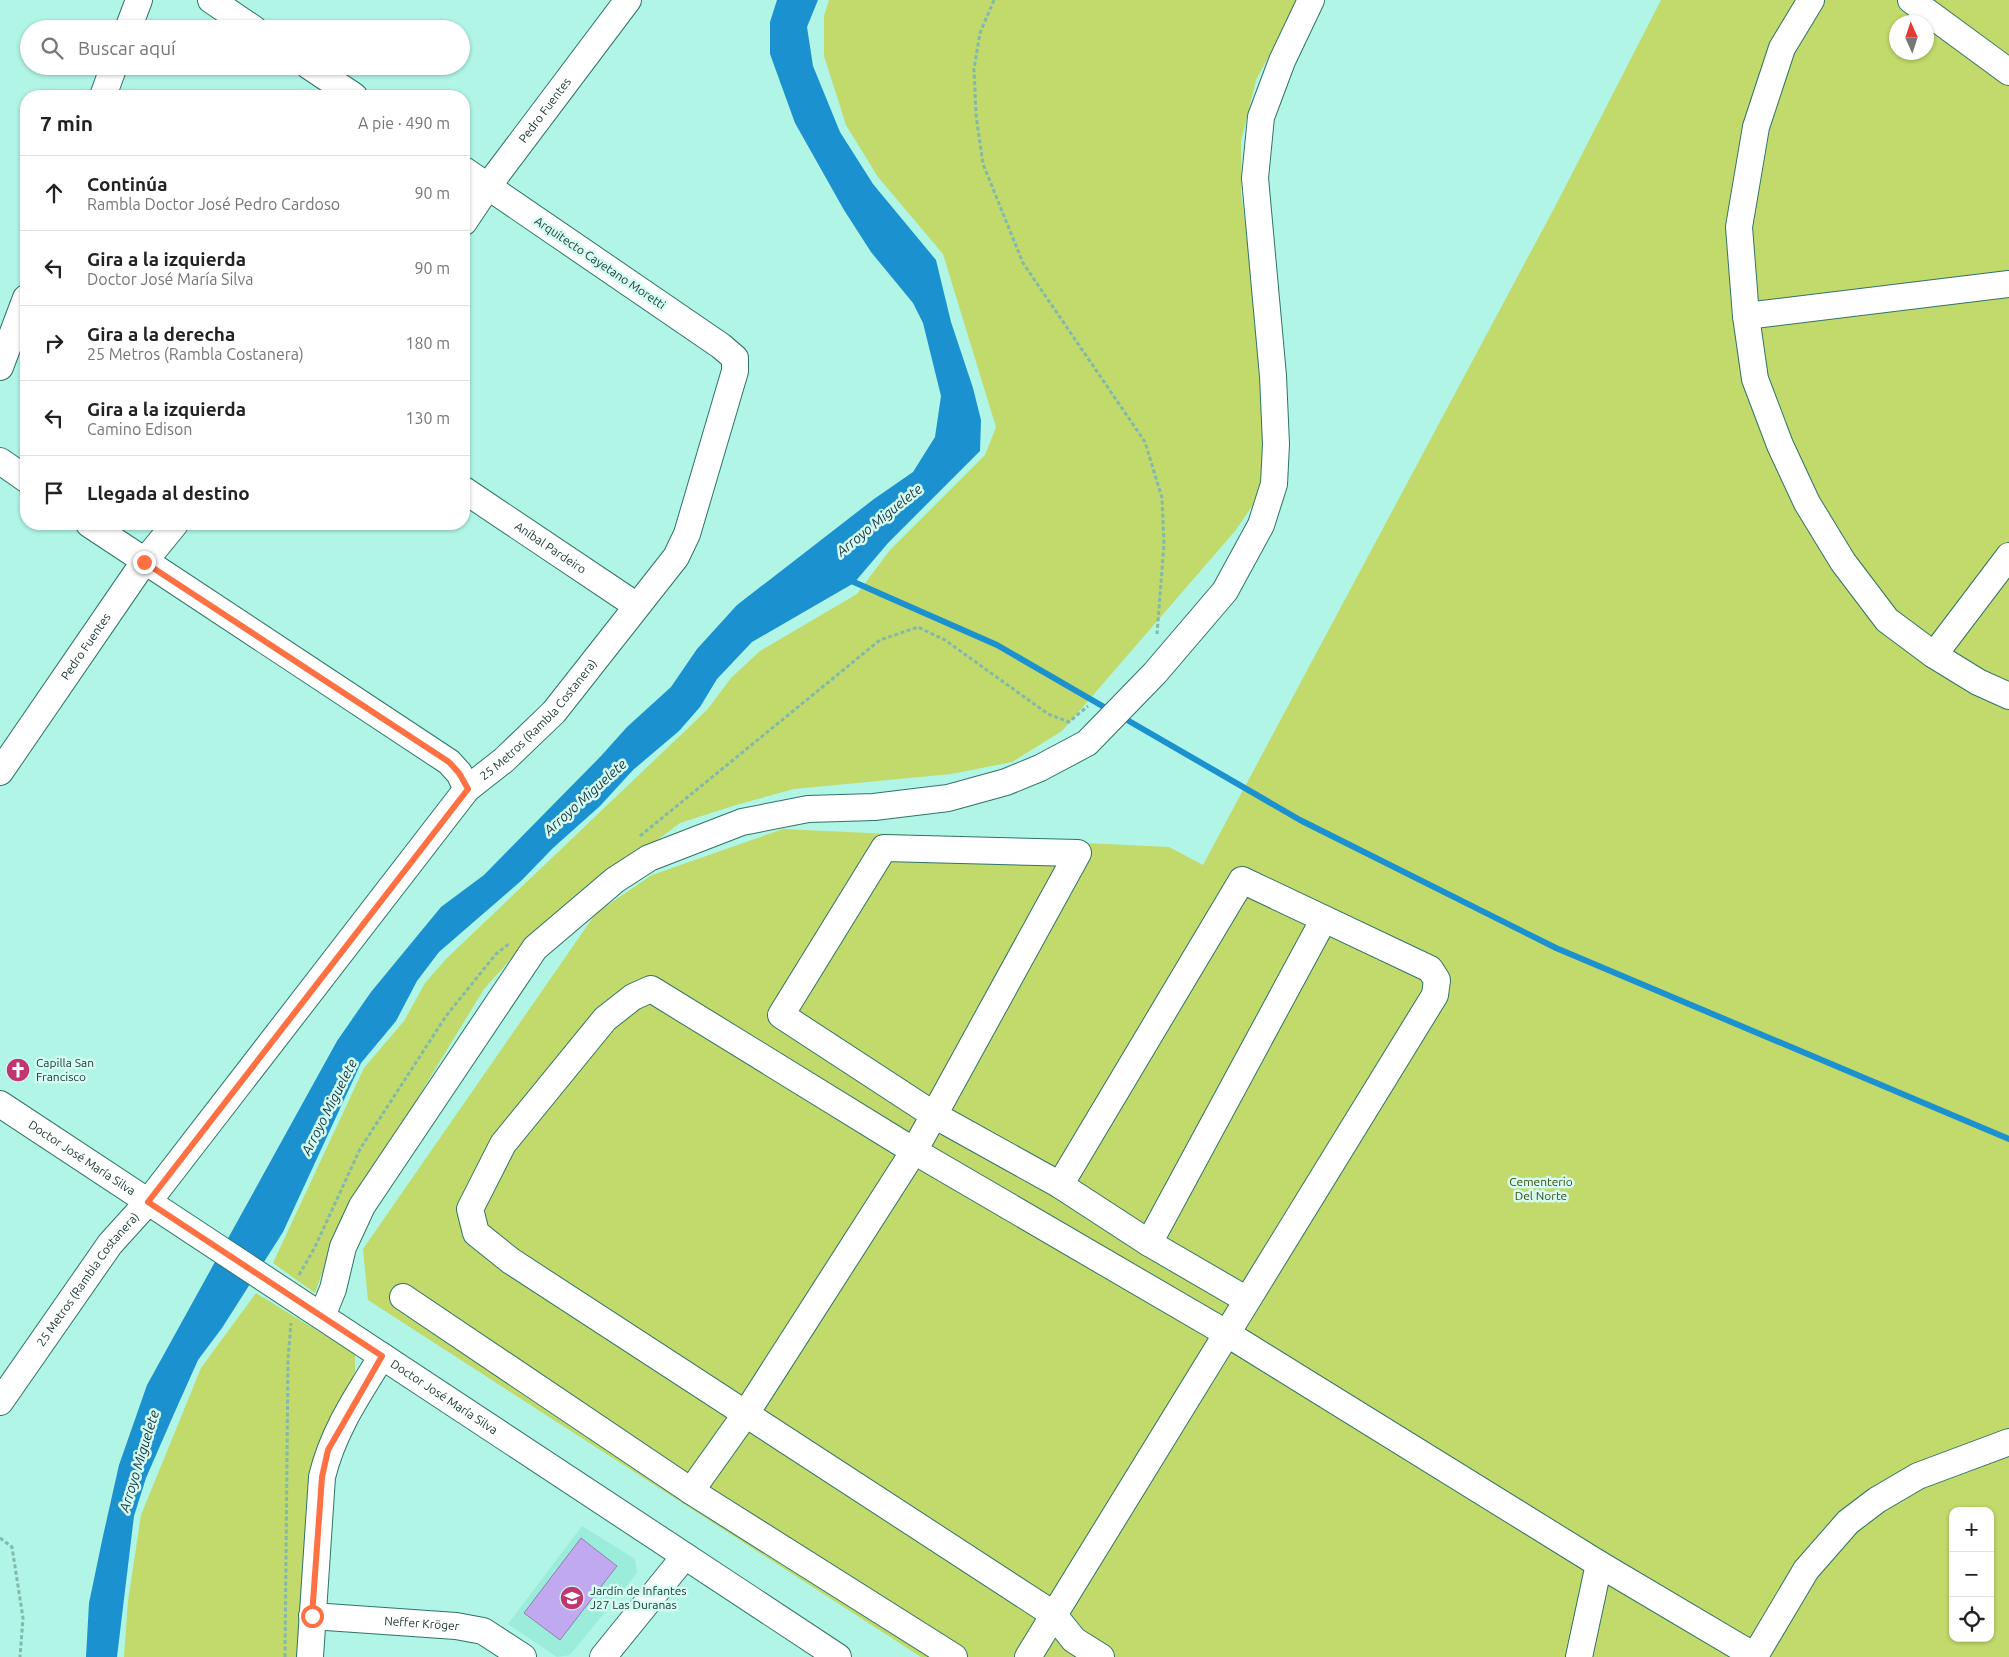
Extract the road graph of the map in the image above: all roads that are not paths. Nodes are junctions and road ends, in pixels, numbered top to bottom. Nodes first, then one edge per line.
1 (139, 0) edge
2 (211, 0) edge
3 (628, 0) edge
4 (1311, 0) edge
5 (1811, 0) edge
6 (1911, 0) edge
7 (131, 20) edge
8 (241, 20) edge
9 (2009, 72) edge
10 (111, 75) edge
11 (322, 75) edge
12 (105, 90) edge
13 (345, 90) edge
14 (470, 174) edge
15 (488, 186) junction
16 (470, 213) edge
17 (2009, 284) edge
18 (20, 314) edge
19 (1746, 316) junction
20 (734, 358) joint
21 (0, 367) edge
22 (0, 461) edge
23 (20, 476) edge
24 (470, 494) edge
25 (99, 530) edge
26 (170, 530) edge
27 (2009, 556) edge
28 (144, 562) junction
29 (637, 606) junction
30 (1934, 654) junction
31 (2009, 696) edge
32 (0, 772) edge
33 (468, 789) junction
34 (1324, 919) junction
35 (0, 1104) edge
36 (934, 1115) junction
37 (914, 1152) junction
38 (1060, 1186) junction
39 (148, 1202) junction
40 (1149, 1243) junction
41 (402, 1297) dead end
42 (1247, 1300) junction
43 (322, 1316) junction
44 (1226, 1333) junction
45 (382, 1356) junction
46 (0, 1402) edge
47 (745, 1415) junction
48 (2009, 1442) edge
49 (691, 1491) junction
50 (685, 1556) junction
51 (1599, 1564) junction
52 (1053, 1614) junction
53 (312, 1616) junction
54 (1755, 1656) edge
55 (310, 1657) edge
56 (523, 1657) edge
57 (603, 1657) edge
58 (838, 1657) edge
59 (954, 1657) edge
60 (1028, 1657) edge
61 (1101, 1657) edge
62 (1578, 1657) edge

1 - 7 street
2 - 8 street
3 - 15 street, Pedro Fuentes
4 - 43 street
5 - 19 street
6 - 9 street
10 - 12 street
11 - 13 street
14 - 15 street, Arquitecto Cayetano Moretti
15 - 16 street, Pedro Fuentes
15 - 20 street, Arquitecto Cayetano Moretti
17 - 19 street
18 - 21 street
19 - 30 street
20 - 29 street, 25 Metros (Rambla Costanera)
22 - 23 street
24 - 29 street, Aníbal Pardeiro
25 - 28 street
26 - 28 street, Pedro Fuentes
27 - 30 street
28 - 32 street, Pedro Fuentes
28 - 33 street
29 - 33 street, 25 Metros (Rambla Costanera)
30 - 31 street
33 - 39 street, 25 Metros (Rambla Costanera)
34 - 38 street
34 - 40 street
34 - 42 street
35 - 39 street, Doctor José María Silva
36 - 36 street
36 - 37 street
36 - 38 street
37 - 44 street
37 - 47 street
37 - 47 street
38 - 40 street
39 - 43 street, Doctor José María Silva
39 - 46 street, 25 Metros (Rambla Costanera)
40 - 42 street
41 - 49 street
42 - 44 street
43 - 45 street, Doctor José María Silva
44 - 51 street
44 - 52 street
45 - 50 street, Doctor José María Silva
45 - 53 street
47 - 49 street
47 - 52 street
48 - 54 street
49 - 59 street
50 - 57 street
50 - 58 street, Doctor José María Silva
51 - 54 street
51 - 62 street
52 - 60 street
52 - 61 street
53 - 55 street
53 - 56 street, Neffer Kröger

